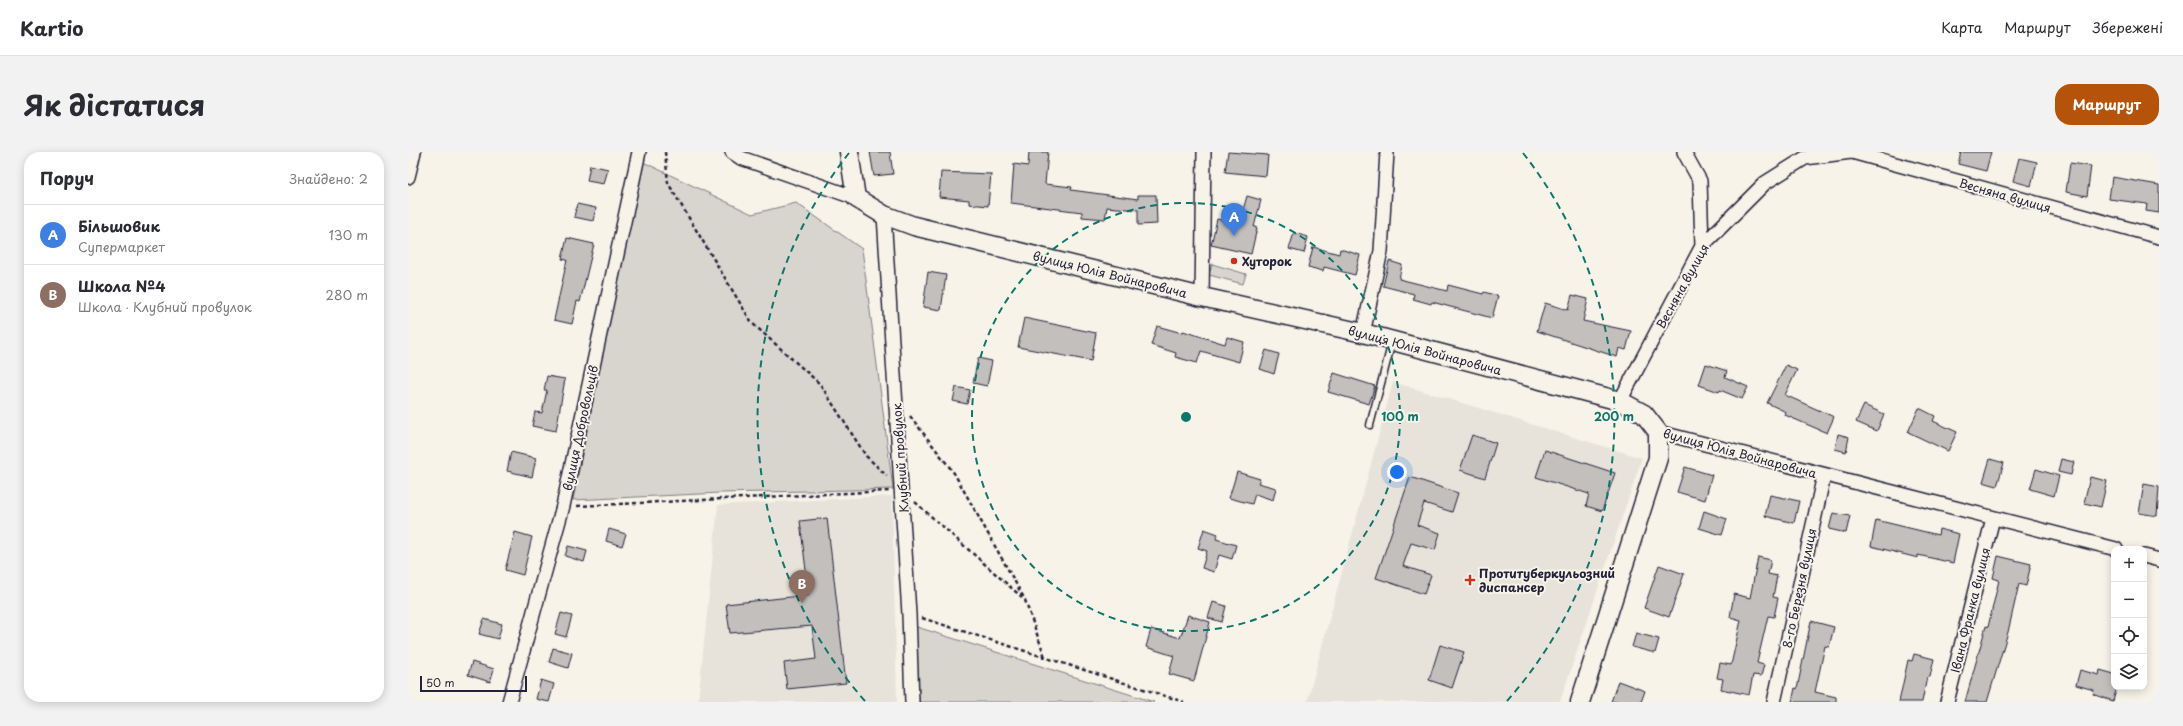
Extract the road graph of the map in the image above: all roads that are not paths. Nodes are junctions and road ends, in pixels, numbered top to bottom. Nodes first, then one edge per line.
1 (414, 152) edge
2 (639, 152) edge
3 (732, 152) edge
4 (849, 152) edge
5 (1204, 152) edge
6 (1387, 152) edge
7 (1684, 152) edge
8 (1851, 152) edge
9 (1807, 155) edge
10 (408, 177) edge
11 (856, 198) junction
12 (884, 215) junction
13 (2159, 237) edge
14 (1702, 246) junction
15 (1202, 296) junction
16 (1363, 333) junction
17 (1393, 340) junction
18 (1620, 401) junction
19 (1370, 425) dead end
20 (1658, 432) junction
21 (1824, 474) junction
22 (1993, 518) junction
23 (2111, 548) edge
24 (2147, 557) edge
25 (2159, 560) edge
26 (509, 702) edge
27 (912, 702) edge
28 (1580, 702) edge
29 (1774, 702) edge
30 (1947, 702) edge

1 - 10 street
2 - 26 street, вулиця Добровольців
3 - 11 street, вулиця Юлія Войнаровича
4 - 11 main road
5 - 15 street
6 - 16 street
7 - 14 street
8 - 9 street, Весняна вулиця
8 - 13 street, Весняна вулиця
9 - 14 street, Весняна вулиця
11 - 12 main road, вулиця Юлія Войнаровича
12 - 15 main road, вулиця Юлія Войнаровича
12 - 27 street, Клубний провулок
14 - 18 street, Весняна вулиця
15 - 16 main road, вулиця Юлія Войнаровича
16 - 17 main road, вулиця Юлія Войнаровича
17 - 18 main road, вулиця Юлія Войнаровича
17 - 19 lane
18 - 20 main road, вулиця Юлія Войнаровича
20 - 21 street, вулиця Юлія Войнаровича
20 - 28 main road
21 - 22 street, вулиця Юлія Войнаровича
21 - 29 street, 8-го Березня вулиця
22 - 23 street, вулиця Юлія Войнаровича
22 - 30 street, Івана Франка вулиця
24 - 25 street

